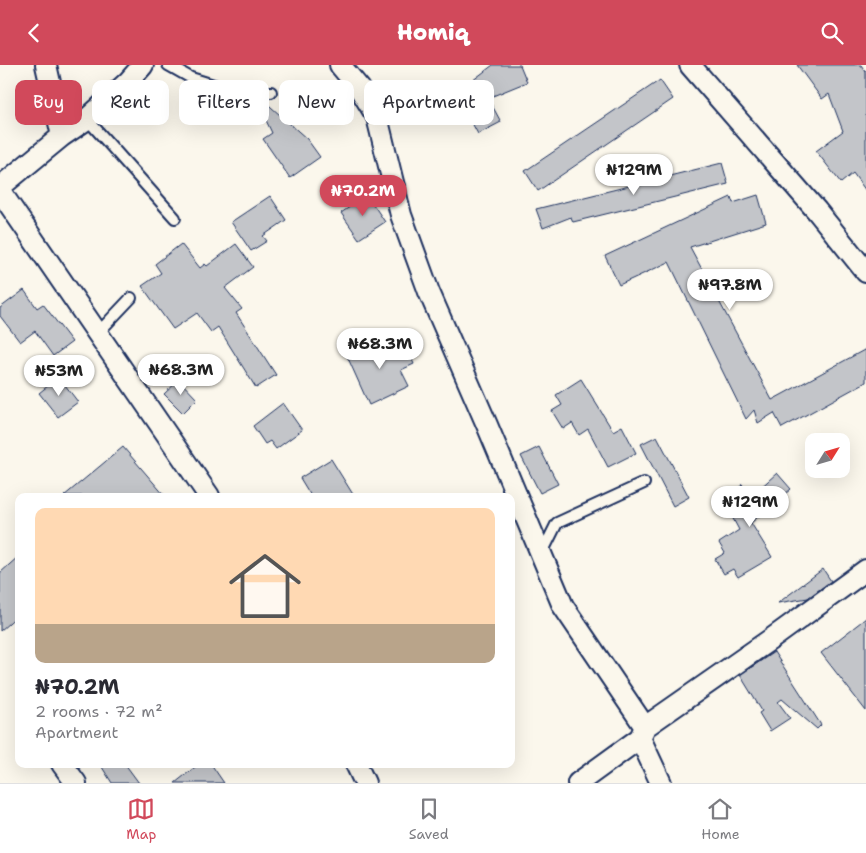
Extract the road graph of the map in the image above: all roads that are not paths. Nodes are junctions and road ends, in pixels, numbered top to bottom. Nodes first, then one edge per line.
1 (46, 65) edge
2 (143, 65) edge
3 (168, 65) edge
4 (340, 65) edge
5 (696, 67) edge
6 (271, 92) dead end
7 (87, 119) junction
8 (62, 136) junction
9 (0, 187) edge
10 (0, 191) edge
11 (175, 218) dead end
12 (866, 271) edge
13 (132, 299) dead end
14 (95, 336) junction
15 (644, 483) dead end
16 (207, 493) edge
17 (541, 554) junction
18 (866, 570) edge
19 (643, 732) junction
20 (65, 768) edge
21 (358, 768) edge
22 (76, 783) edge
23 (365, 783) edge
24 (578, 783) edge
25 (661, 783) edge

1 - 8 street
2 - 7 street
3 - 6 lane
4 - 17 street
5 - 12 street
7 - 8 street
7 - 11 lane
8 - 9 street
10 - 14 street
13 - 14 lane
14 - 16 street
15 - 17 lane
17 - 19 street
18 - 19 street
19 - 24 street
19 - 25 street
20 - 22 street
21 - 23 street

